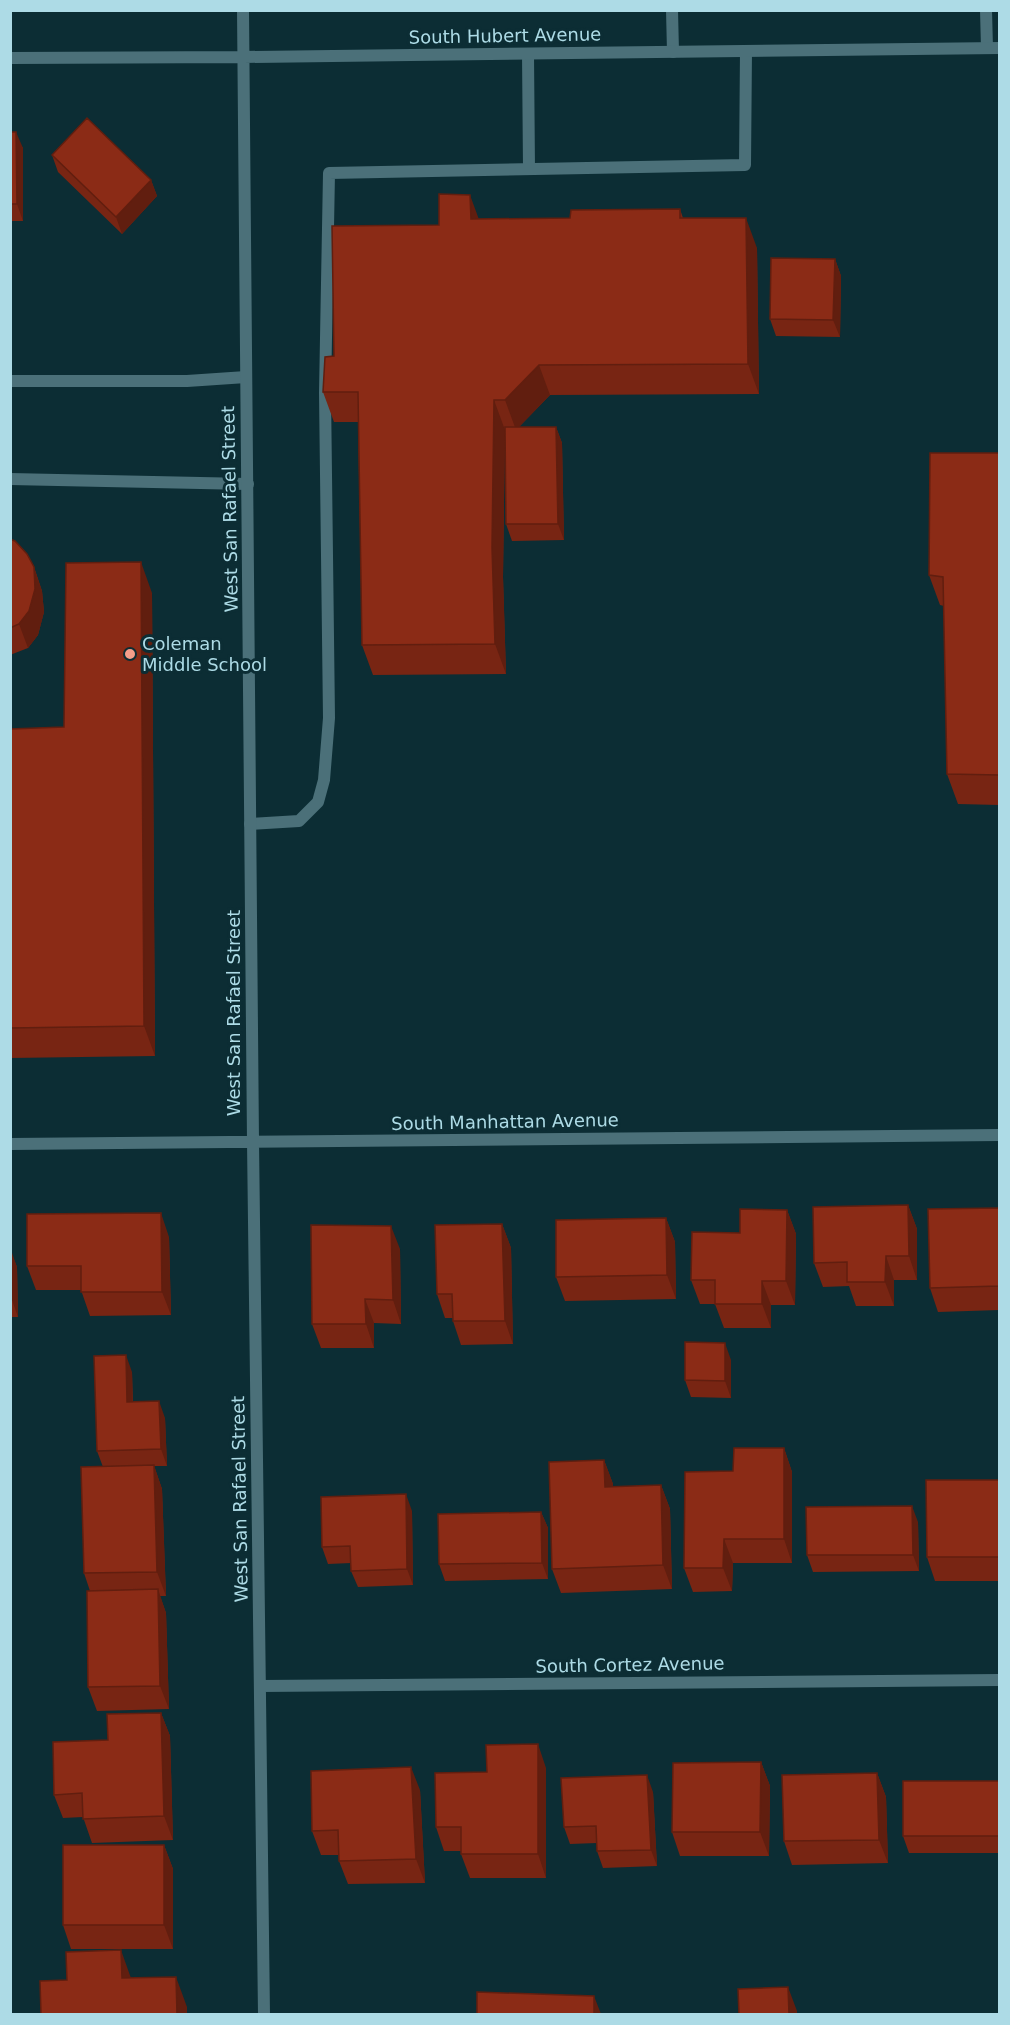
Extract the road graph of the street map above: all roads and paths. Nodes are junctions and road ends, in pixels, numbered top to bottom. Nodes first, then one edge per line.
1 (243, 10) edge
2 (672, 10) edge
3 (986, 10) edge
4 (993, 48) edge
5 (746, 51) junction
6 (673, 52) junction
7 (528, 54) junction
8 (244, 57) junction
9 (10, 58) edge
10 (529, 169) junction
11 (246, 377) junction
12 (10, 381) edge
13 (10, 479) edge
14 (248, 484) junction
15 (250, 824) junction
16 (999, 1135) edge
17 (253, 1142) junction
18 (10, 1144) edge
19 (999, 1680) edge
20 (261, 1686) junction
21 (264, 2014) edge

1 - 8 street, West San Rafael Street
2 - 6 street
3 - 4 street
4 - 5 street, South Hubert Avenue
5 - 6 street, South Hubert Avenue
5 - 10 street
6 - 7 street, South Hubert Avenue
7 - 8 street, South Hubert Avenue
7 - 10 street
8 - 9 street, South Hubert Avenue
8 - 11 street, West San Rafael Street
10 - 15 street
11 - 12 street
11 - 14 street, West San Rafael Street
13 - 14 street
14 - 15 street, West San Rafael Street
15 - 17 street, West San Rafael Street
16 - 17 street, South Manhattan Avenue
17 - 18 street, South Manhattan Avenue
17 - 20 street, West San Rafael Street
19 - 20 street, South Cortez Avenue
20 - 21 street, West San Rafael Street

